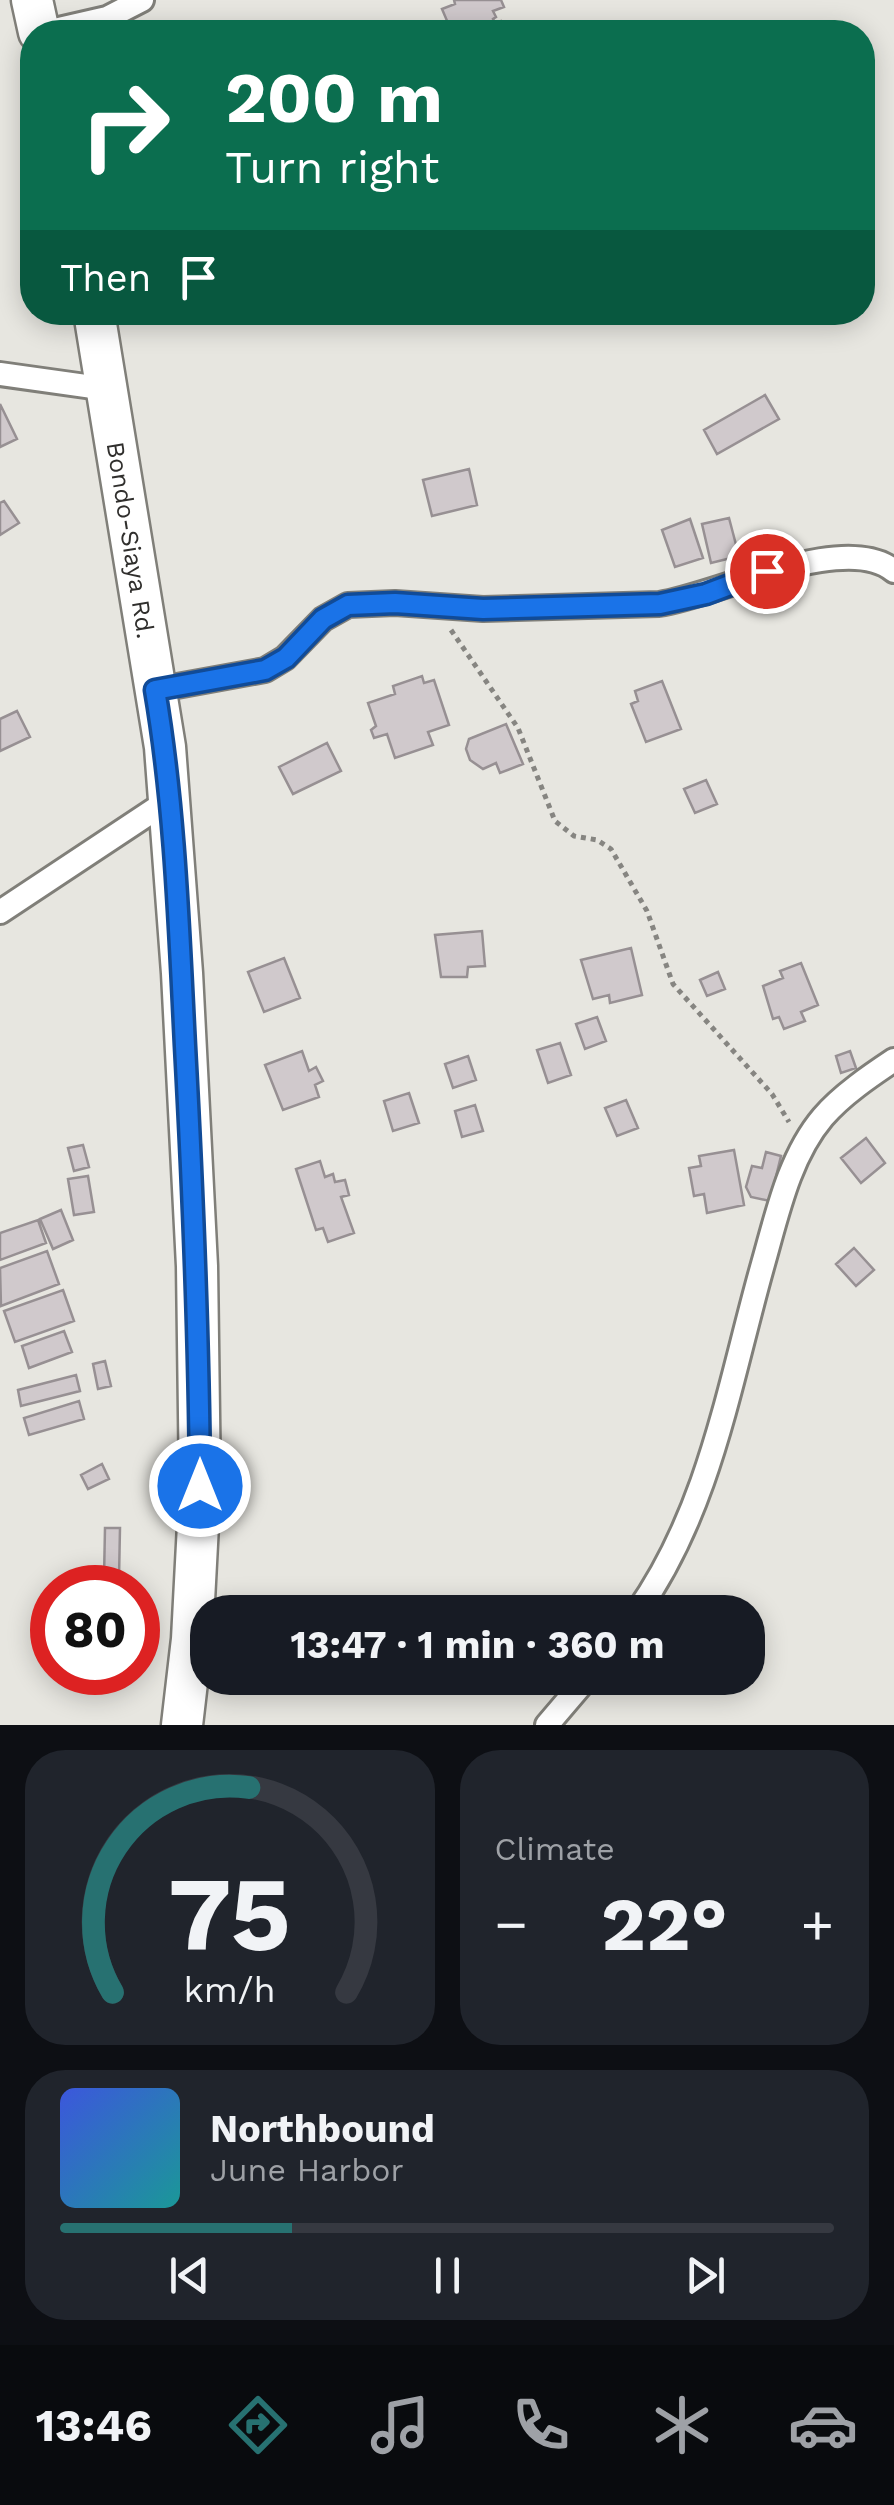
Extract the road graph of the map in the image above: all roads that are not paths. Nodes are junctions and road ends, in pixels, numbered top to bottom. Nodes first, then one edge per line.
1 (142, 0) edge
2 (98, 20) edge
3 (96, 325) edge
4 (0, 374) edge
5 (107, 388) junction
6 (894, 571) edge
7 (155, 690) junction
8 (169, 800) junction
9 (0, 912) edge
10 (894, 1060) edge
11 (647, 1595) edge
12 (573, 1695) edge
13 (182, 1725) edge
14 (547, 1725) edge

1 - 2 street
3 - 5 highway, Bondo-Siaya Rd.
4 - 5 street
5 - 7 highway, Bondo-Siaya Rd.
6 - 7 street
7 - 8 highway, Bondo-Siaya Rd.
8 - 9 street
8 - 13 highway, Bondo-Siaya Rd.
10 - 11 street
12 - 14 street

